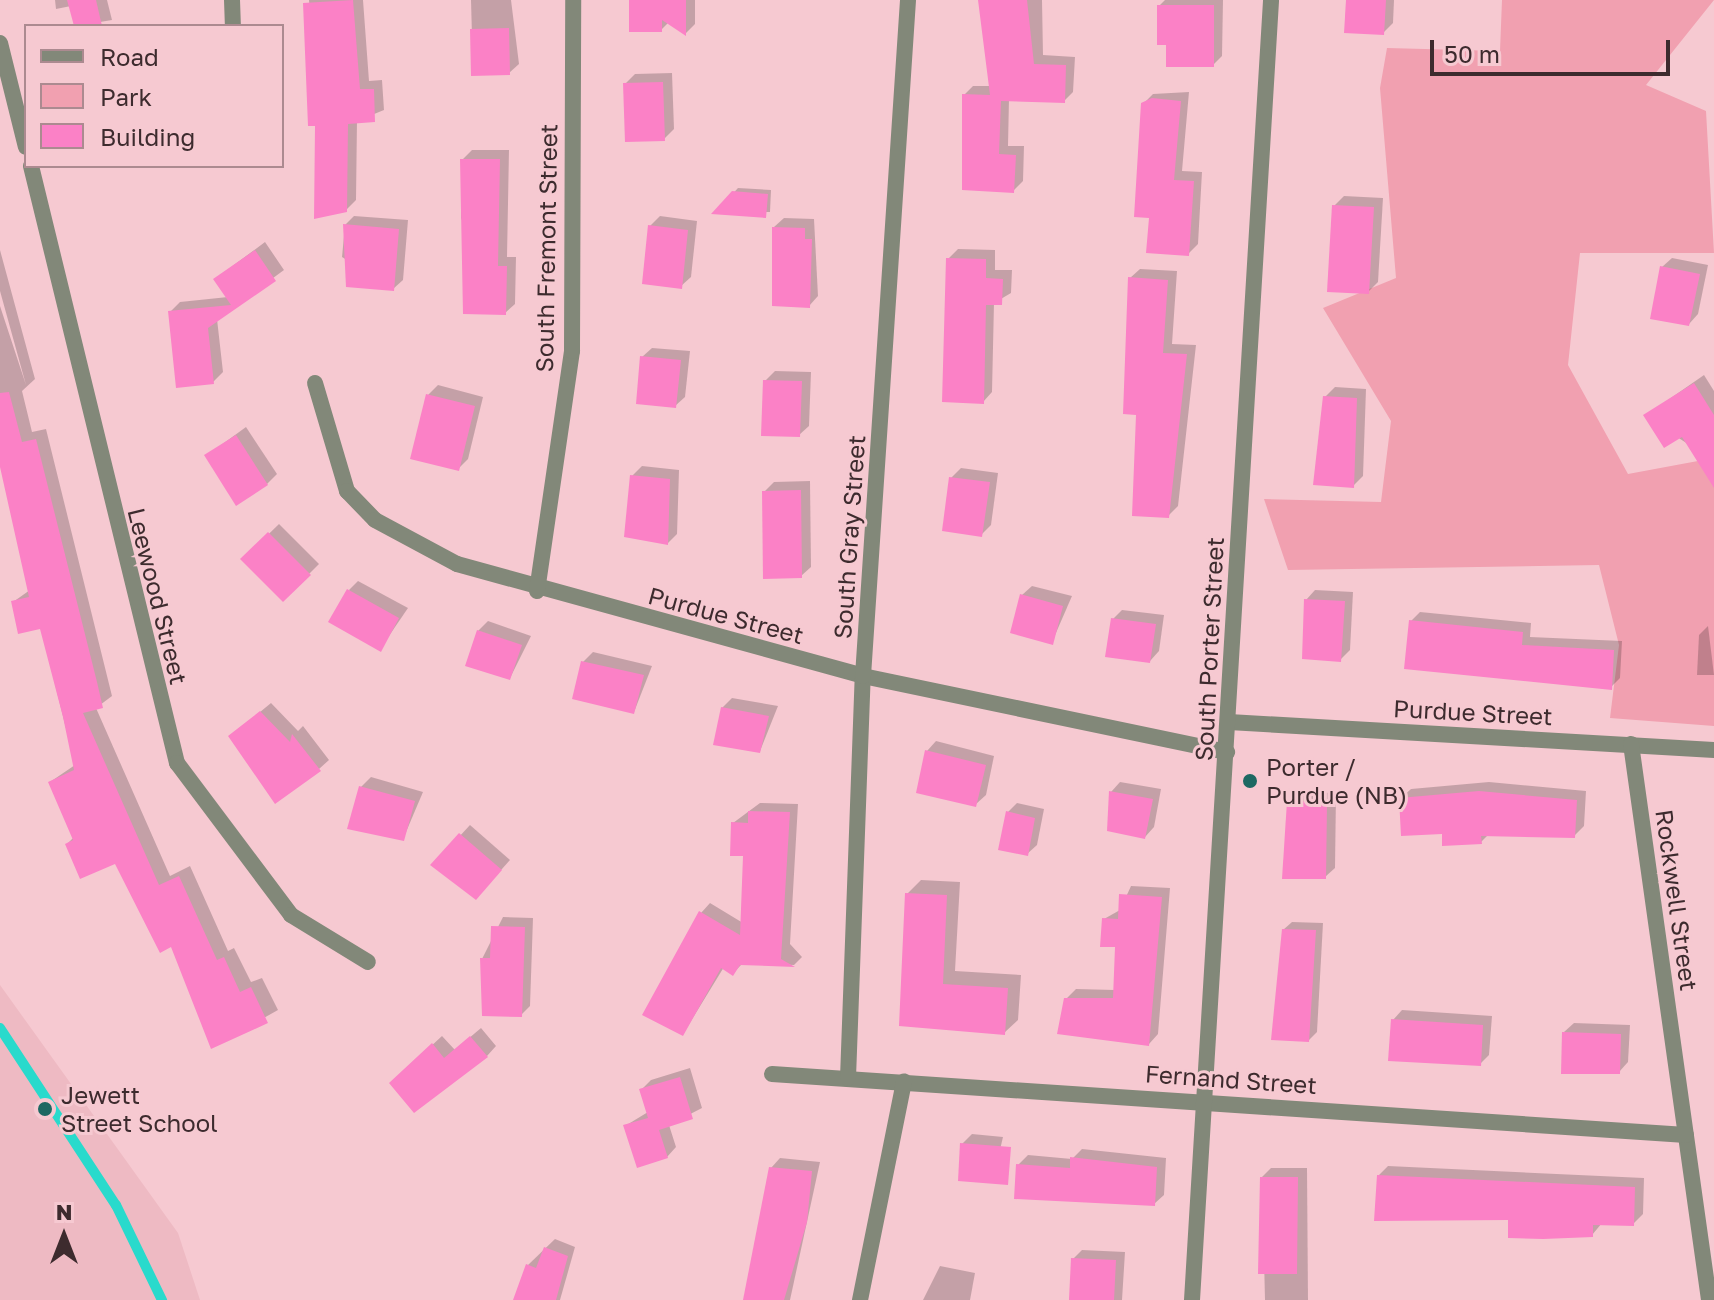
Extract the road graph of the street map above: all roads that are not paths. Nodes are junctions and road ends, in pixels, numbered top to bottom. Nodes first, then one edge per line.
1 (232, 0) edge
2 (573, 0) edge
3 (908, 0) edge
4 (1271, 0) edge
5 (233, 24) edge
6 (0, 43) edge
7 (24, 139) edge
8 (31, 168) edge
9 (315, 383) dead end
10 (537, 591) junction
11 (863, 676) junction
12 (1229, 722) junction
13 (1631, 744) junction
14 (1714, 750) edge
15 (1227, 752) junction
16 (368, 962) dead end
17 (772, 1074) dead end
18 (848, 1078) junction
19 (904, 1081) junction
20 (1206, 1102) junction
21 (1686, 1135) junction
22 (1710, 1292) edge
23 (860, 1300) edge
24 (1192, 1300) edge

1 - 5 street
2 - 10 street, South Fremont Street
3 - 11 street, South Gray Street
4 - 12 street, South Porter Street
6 - 7 street
8 - 16 street, Leewood Street
9 - 10 street, Purdue Street
10 - 11 street, Purdue Street
11 - 15 street, Purdue Street
11 - 18 street, South Gray Street
12 - 13 street, Purdue Street
12 - 15 street, South Porter Street
13 - 14 street, Purdue Street
13 - 21 street, Rockwell Street
15 - 20 street, South Porter Street
17 - 18 street, Fernand Street
18 - 19 street, Fernand Street
19 - 20 street, Fernand Street
19 - 23 street
20 - 21 street, Fernand Street
20 - 24 street, South Porter Street
21 - 22 street, Rockwell Street

